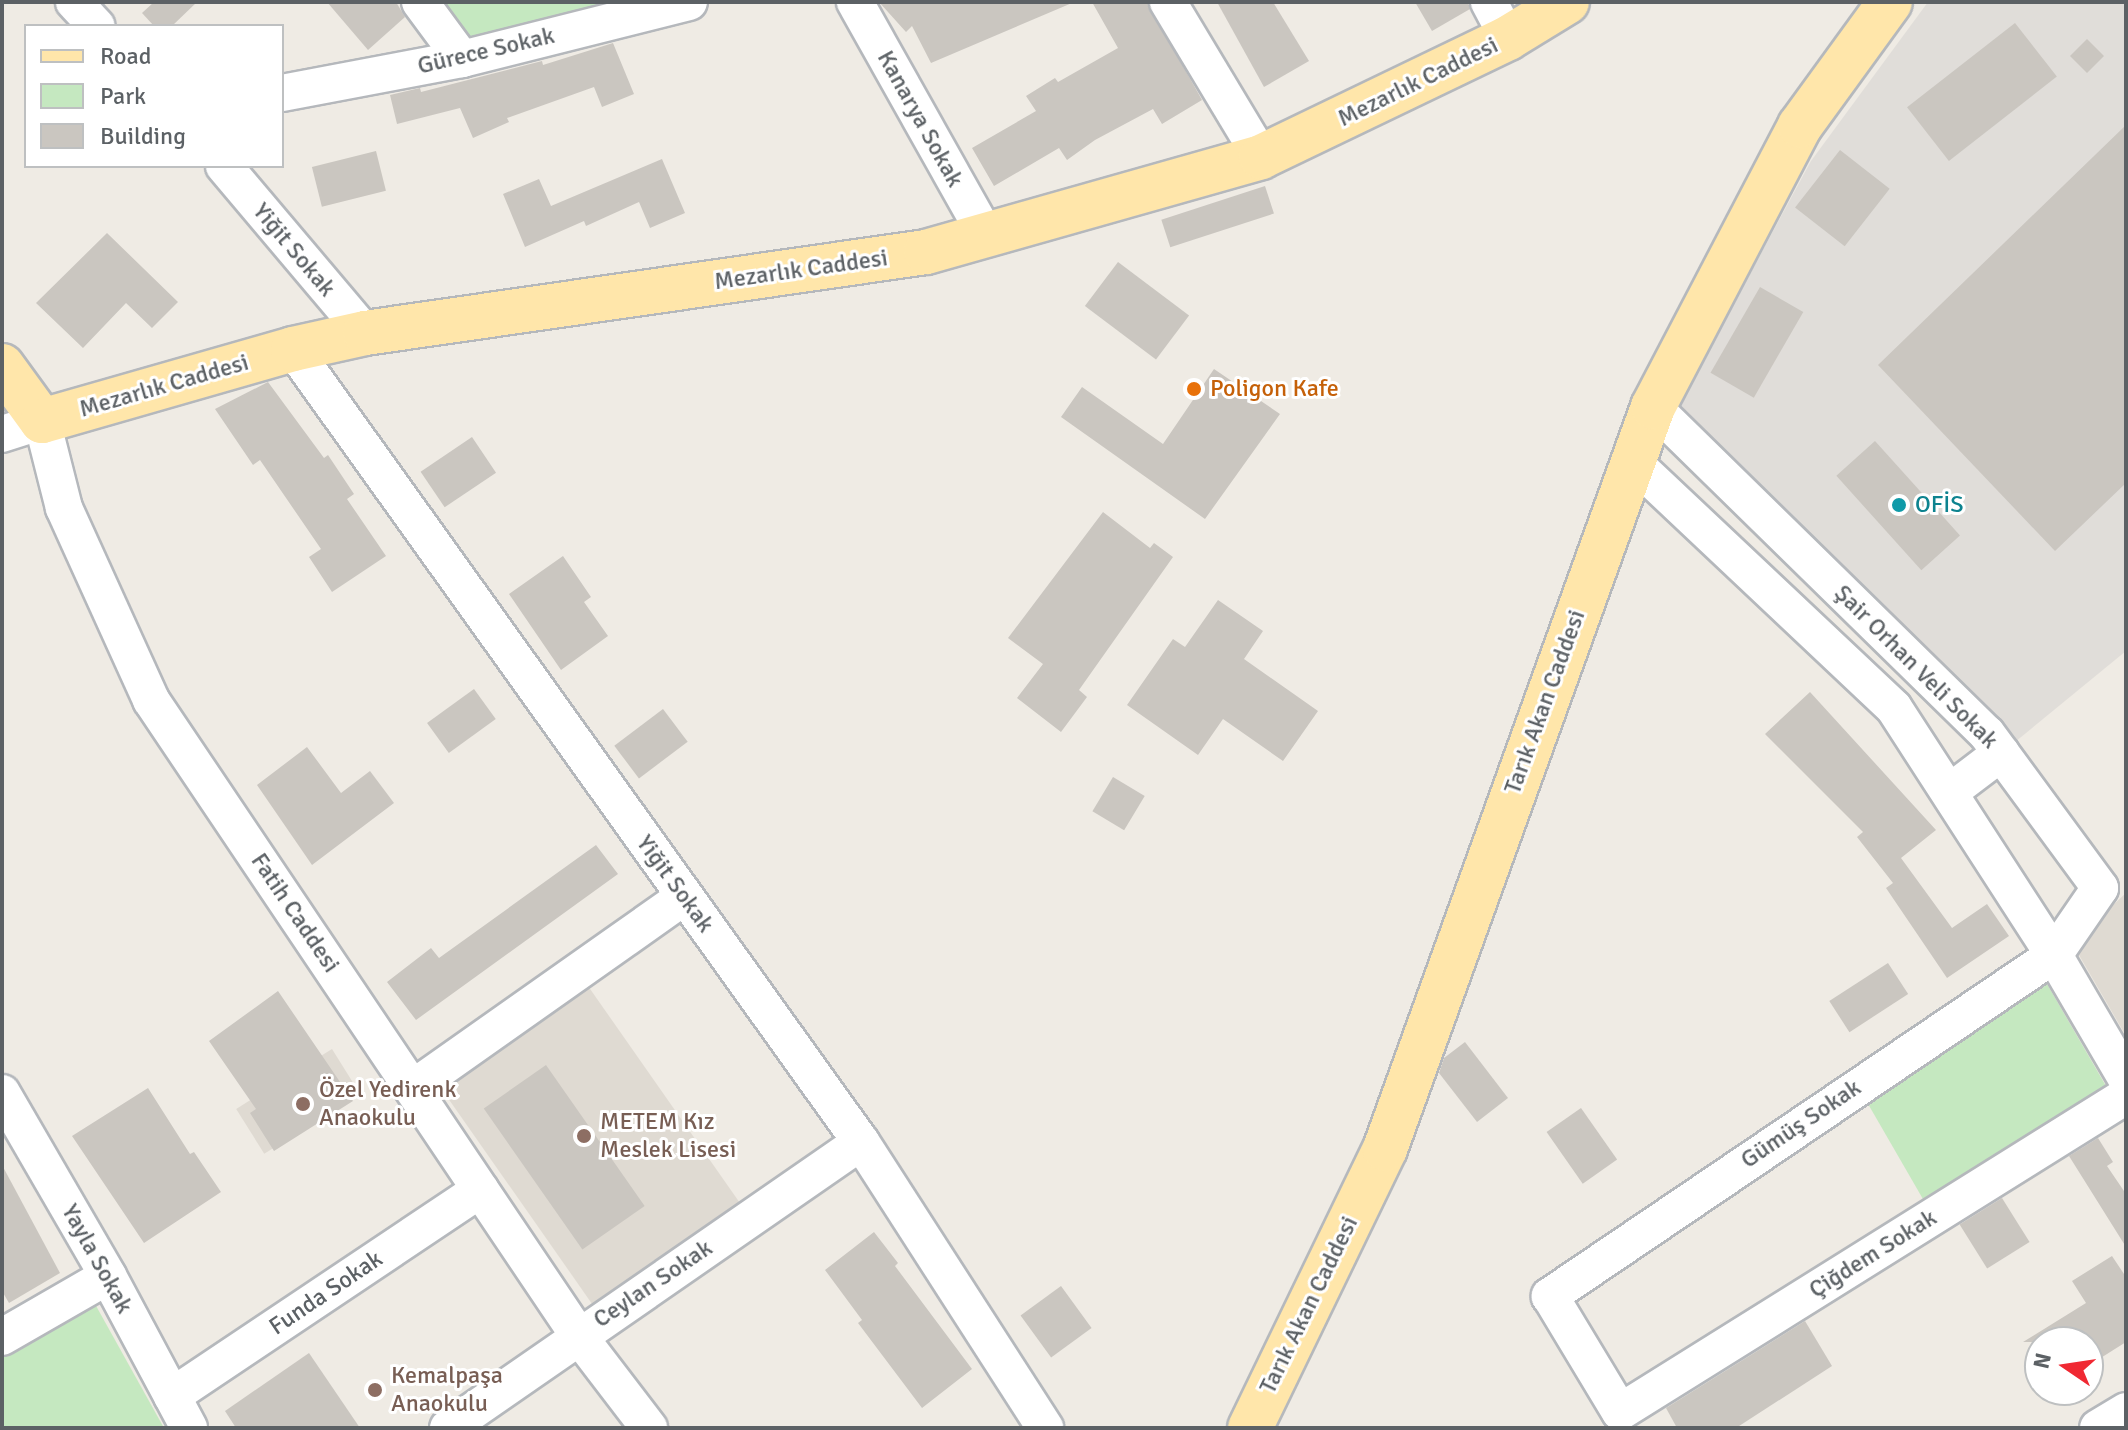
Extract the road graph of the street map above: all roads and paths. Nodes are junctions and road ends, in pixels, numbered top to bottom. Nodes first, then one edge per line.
1 (420, 2) edge
2 (689, 2) edge
3 (855, 2) edge
4 (1168, 2) edge
5 (1567, 2) edge
6 (1890, 2) edge
7 (1499, 20) edge
8 (462, 59) junction
9 (284, 93) edge
10 (1261, 157) junction
11 (226, 168) edge
12 (986, 235) junction
13 (365, 333) junction
14 (293, 349) junction
15 (2, 366) edge
16 (1653, 407) junction
17 (22, 427) edge
18 (1631, 460) junction
19 (2001, 753) junction
20 (1951, 791) junction
21 (684, 897) junction
22 (2054, 955) junction
23 (2126, 1078) edge
24 (413, 1088) junction
25 (2, 1093) edge
26 (2126, 1096) edge
27 (861, 1142) junction
28 (480, 1190) junction
29 (108, 1276) junction
30 (578, 1335) junction
31 (2, 1337) edge
32 (172, 1396) junction
33 (2126, 1411) edge
34 (1620, 1412) joint
35 (189, 1428) edge
36 (448, 1428) edge
37 (649, 1428) edge
38 (1045, 1428) edge
39 (1250, 1428) edge
40 (2098, 1428) edge

1 - 8 street
2 - 8 street, Gürece Sokak
3 - 12 street, Kanarya Sokak
4 - 10 street
5 - 7 main road, Mezarlık Caddesi
6 - 16 main road, Tarık Akan Caddesi
7 - 10 main road, Mezarlık Caddesi
8 - 9 street, Gürece Sokak
10 - 12 main road, Mezarlık Caddesi
11 - 13 street, Yiğit Sokak
12 - 13 main road, Mezarlık Caddesi
13 - 14 main road, Mezarlık Caddesi
14 - 17 main road, Mezarlık Caddesi
14 - 21 street, Yiğit Sokak
15 - 17 main road, Fatih Caddesi
16 - 18 main road, Tarık Akan Caddesi
16 - 19 street, Şair Orhan Veli Sokak
17 - 24 street, Fatih Caddesi
18 - 20 street, Şair Orhan Veli Sokak
18 - 39 main road, Tarık Akan Caddesi
19 - 20 street
19 - 22 street, Şair Orhan Veli Sokak
20 - 22 street, Şair Orhan Veli Sokak
21 - 24 street
21 - 27 street, Yiğit Sokak
22 - 23 street, Şair Orhan Veli Sokak
22 - 34 street, Gümüş Sokak
24 - 28 street, Fatih Caddesi
25 - 29 street, Yayla Sokak
26 - 34 street, Çiğdem Sokak
27 - 30 street, Ceylan Sokak
27 - 38 street, Yiğit Sokak
28 - 30 street, Fatih Caddesi
28 - 32 street, Funda Sokak
29 - 31 street
29 - 32 street, Yayla Sokak
30 - 36 street, Ceylan Sokak
30 - 37 street, Fatih Caddesi
32 - 35 street, Yayla Sokak
33 - 40 street

